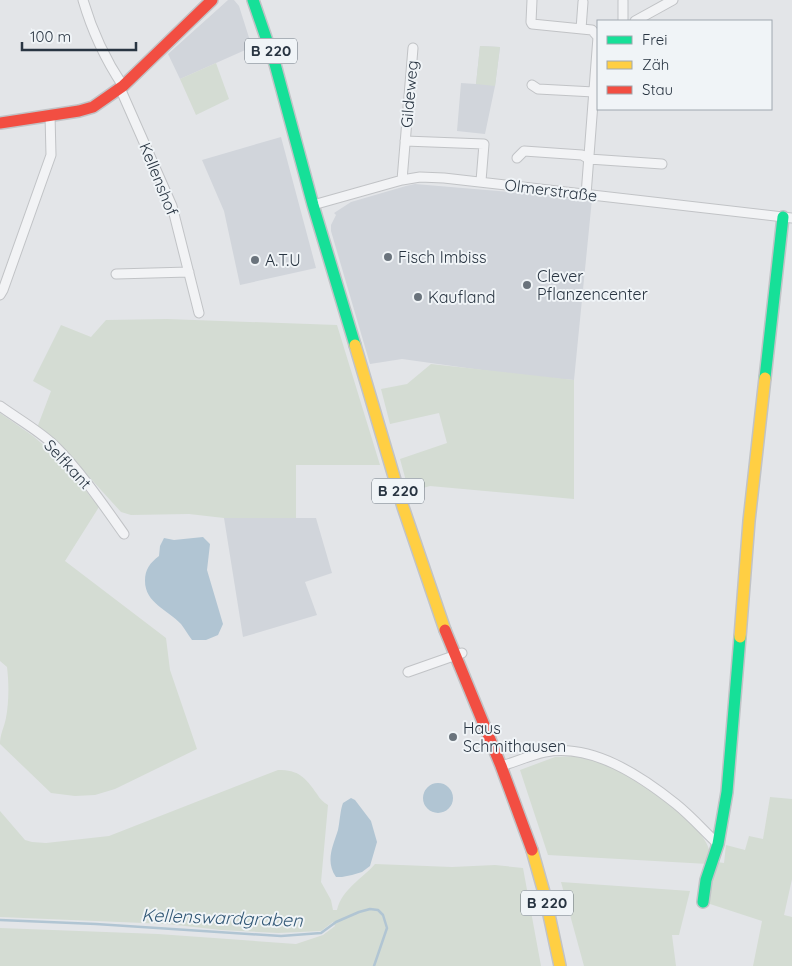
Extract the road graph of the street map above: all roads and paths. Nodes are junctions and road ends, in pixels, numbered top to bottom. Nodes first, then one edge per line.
1 (82, 0) edge
2 (212, 0) edge
3 (253, 0) edge
4 (532, 0) edge
5 (673, 0) edge
6 (624, 1) dead end
7 (583, 2) dead end
8 (623, 20) edge
9 (637, 20) edge
10 (581, 29) junction
11 (597, 36) edge
12 (413, 48) dead end
13 (597, 66) edge
14 (532, 85) dead end
15 (122, 87) junction
16 (594, 92) junction
17 (596, 104) edge
18 (50, 115) junction
19 (0, 123) edge
20 (405, 140) junction
21 (517, 158) dead end
22 (589, 159) junction
23 (662, 164) dead end
24 (402, 180) junction
25 (481, 181) junction
26 (586, 195) junction
27 (313, 206) junction
28 (788, 217) edge
29 (189, 272) junction
30 (116, 274) dead end
31 (0, 295) edge
32 (199, 313) dead end
33 (0, 406) edge
34 (124, 534) dead end
35 (458, 654) junction
36 (408, 672) dead end
37 (501, 766) junction
38 (718, 844) junction
39 (702, 902) dead end
40 (560, 966) edge

1 - 15 street, Kellenshof
2 - 15 main road
3 - 27 main road, B 220
4 - 10 street
5 - 9 street
6 - 8 street
7 - 10 street
10 - 11 street
12 - 20 street, Gildeweg
13 - 16 street
14 - 16 street
15 - 18 main road
15 - 29 street, Kellenshof
16 - 17 street
17 - 22 street
18 - 19 main road
18 - 31 street
20 - 24 street, Gildeweg
20 - 25 street, Gildeweg
21 - 22 street
22 - 23 street
22 - 26 street
24 - 25 street, Olmerstraße
24 - 27 street, Olmerstraße
25 - 26 street, Olmerstraße
26 - 28 street, Olmerstraße
27 - 35 main road, B 220
28 - 38 main road
29 - 30 street
29 - 32 street, Kellenshof
33 - 34 street, Selfkant
35 - 36 street
35 - 37 main road, B 220
37 - 38 street
37 - 40 main road, B 220
38 - 39 main road

